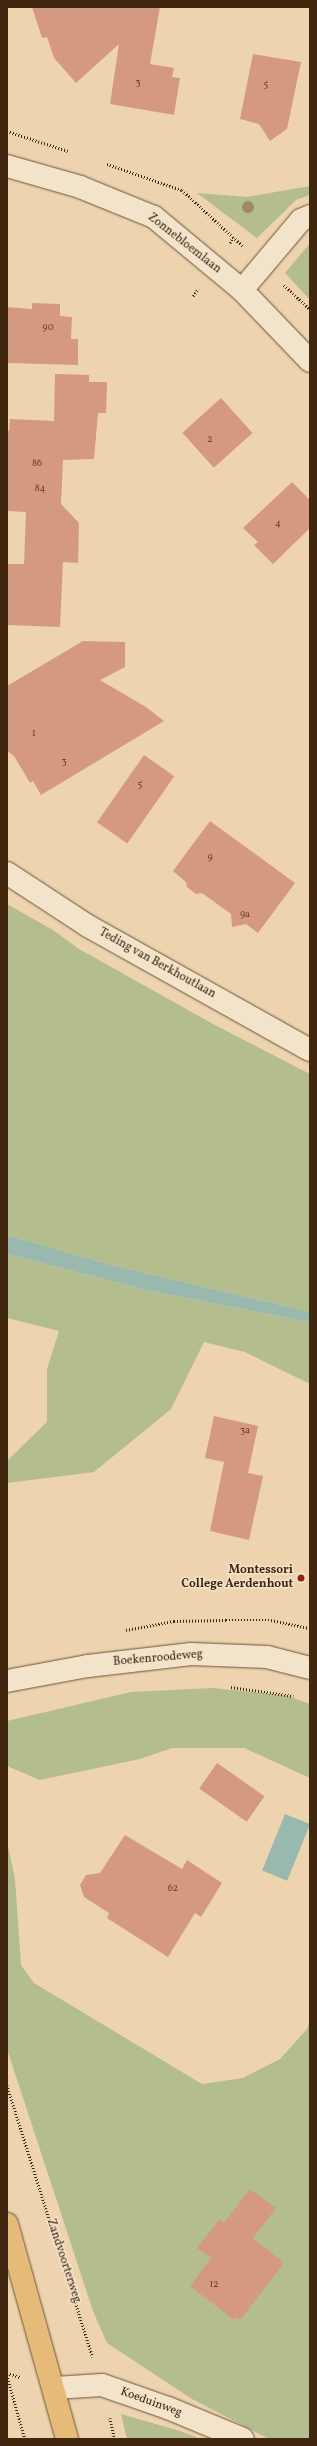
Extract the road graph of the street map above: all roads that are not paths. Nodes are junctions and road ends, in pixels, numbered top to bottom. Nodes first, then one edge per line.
1 (7, 166) edge
2 (310, 216) edge
3 (242, 290) junction
4 (310, 361) edge
5 (7, 873) edge
6 (310, 1050) edge
7 (310, 1668) edge
8 (7, 1681) edge
9 (7, 2224) edge
10 (55, 2388) junction
11 (67, 2439) edge
12 (243, 2439) edge

1 - 3 street, Zonnebloemlaan
2 - 3 street
3 - 4 street, Zonnebloemlaan
5 - 6 street, Teding van Berkhoutlaan
7 - 8 street, Boekenroodeweg
9 - 10 main road
10 - 11 main road
10 - 12 street, Koeduinweg

